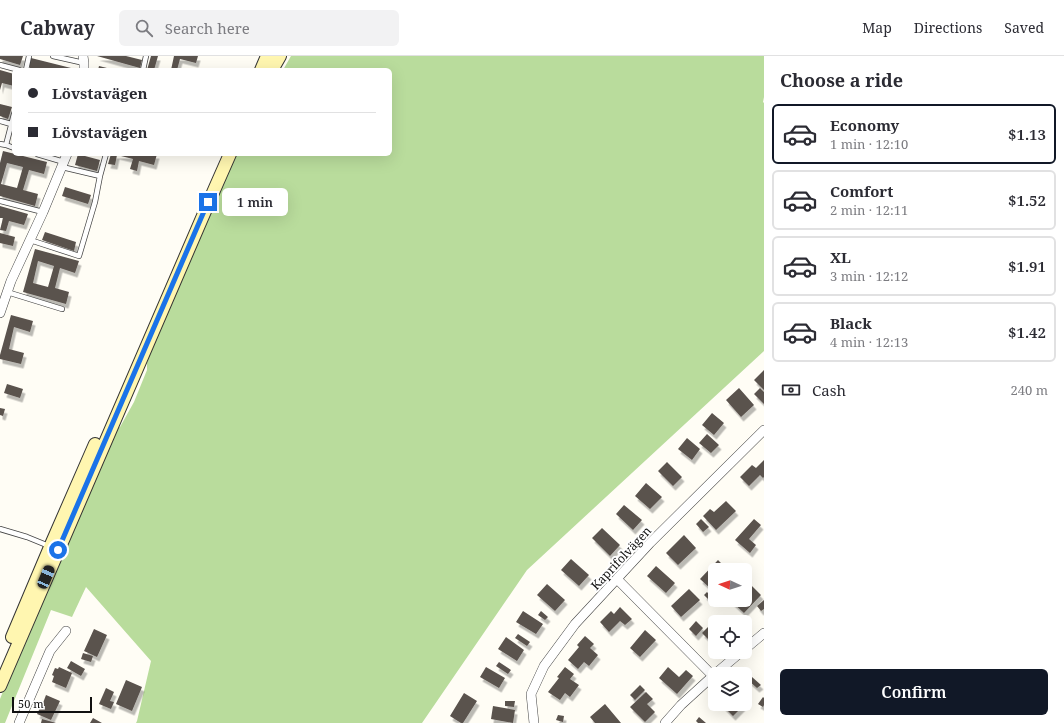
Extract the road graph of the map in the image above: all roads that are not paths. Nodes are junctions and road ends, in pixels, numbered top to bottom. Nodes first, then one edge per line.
1 (29, 56) edge
2 (53, 56) edge
3 (146, 56) edge
4 (267, 56) edge
5 (280, 56) edge
6 (84, 63) edge
7 (0, 65) edge
8 (12, 68) edge
9 (26, 68) edge
10 (143, 68) edge
11 (261, 68) edge
12 (273, 68) edge
13 (0, 121) edge
14 (12, 121) edge
15 (11, 124) junction
16 (0, 144) edge
17 (6, 145) junction
18 (12, 147) edge
19 (45, 156) edge
20 (105, 156) edge
21 (221, 156) edge
22 (229, 156) edge
23 (65, 161) edge
24 (100, 176) junction
25 (0, 201) edge
26 (43, 212) junction
27 (30, 240) junction
28 (7, 292) junction
29 (62, 309) dead end
30 (0, 313) edge
31 (764, 430) edge
32 (0, 529) edge
33 (54, 548) junction
34 (617, 579) junction
35 (66, 631) dead end
36 (764, 633) edge
37 (752, 643) edge
38 (733, 659) edge
39 (0, 666) edge
40 (723, 667) edge
41 (708, 669) edge
42 (708, 680) edge
43 (0, 686) edge
44 (19, 723) edge
45 (534, 723) edge
46 (665, 723) edge

1 - 9 lane
2 - 6 lane
3 - 10 lane
4 - 11 street
5 - 12 street
7 - 8 lane
13 - 15 lane
14 - 15 lane
15 - 17 lane
16 - 17 lane
17 - 18 lane
19 - 23 lane
20 - 24 lane
21 - 33 street
22 - 33 street
23 - 24 lane
23 - 26 street
24 - 27 lane
25 - 26 lane
26 - 27 street
27 - 28 street
28 - 29 lane
28 - 30 street
31 - 34 street, Kaprifolvägen
32 - 33 lane
33 - 39 street
33 - 43 street
34 - 41 street
34 - 45 street, Kaprifolvägen
35 - 44 street
36 - 37 street
38 - 40 street
42 - 46 street

